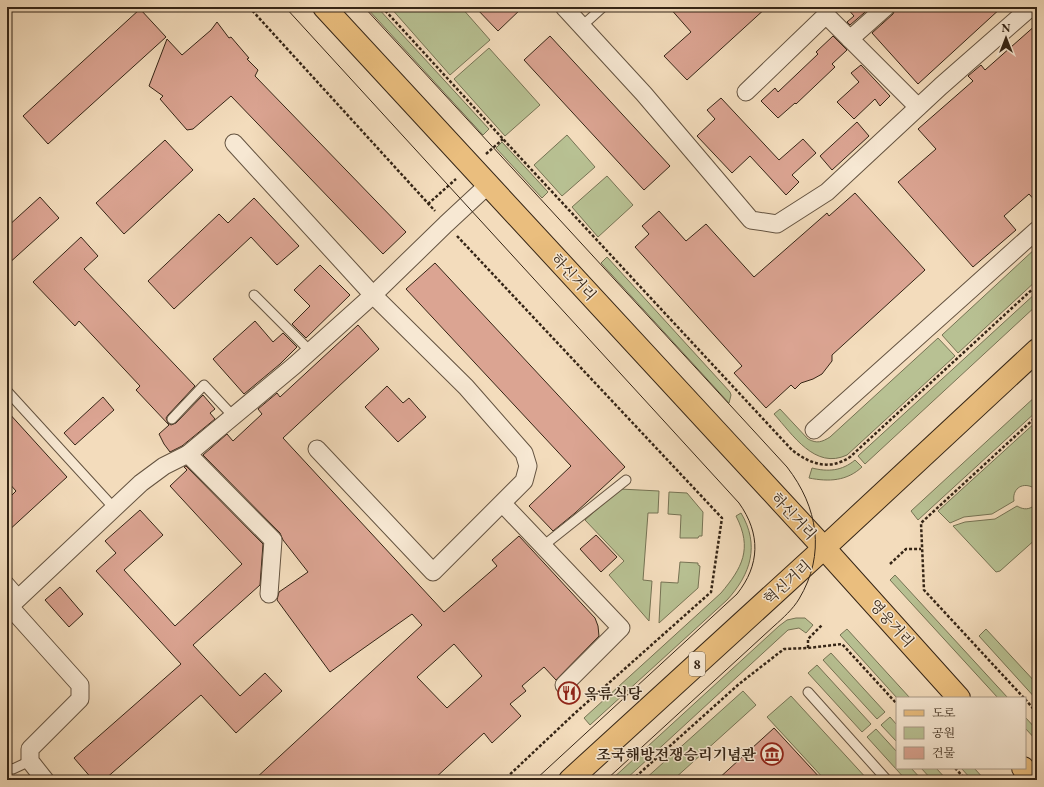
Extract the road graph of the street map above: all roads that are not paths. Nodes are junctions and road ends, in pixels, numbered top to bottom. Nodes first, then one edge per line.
1 (324, 7) edge
2 (564, 7) edge
3 (603, 7) edge
4 (886, 7) edge
5 (1031, 7) edge
6 (582, 26) junction
7 (850, 39) junction
8 (746, 92) dead end
9 (918, 107) junction
10 (234, 143) dead end
11 (488, 185) junction
12 (1037, 230) edge
13 (254, 295) dead end
14 (373, 295) junction
15 (1037, 350) edge
16 (310, 351) junction
17 (7, 391) edge
18 (233, 416) junction
19 (172, 419) dead end
20 (814, 430) dead end
21 (317, 449) dead end
22 (188, 454) junction
23 (626, 480) dead end
24 (503, 504) junction
25 (114, 508) junction
26 (544, 546) junction
27 (824, 548) junction
28 (7, 580) edge
29 (269, 594) dead end
30 (13, 604) edge
31 (564, 684) dead end
32 (808, 692) dead end
33 (958, 697) edge
34 (30, 761) junction
35 (7, 767) edge
36 (1024, 769) edge
37 (45, 780) edge
38 (570, 780) edge
39 (887, 780) edge
40 (1033, 780) edge

1 - 11 main road, 하신거리
2 - 6 street
3 - 6 lane
4 - 7 street
5 - 9 street
6 - 9 street
7 - 8 street
7 - 9 street
10 - 14 street
11 - 14 street
11 - 27 main road, 하신거리
12 - 20 street
13 - 16 lane
14 - 16 street
14 - 24 street
15 - 27 main road, 혁신거리 / 8
16 - 18 street
17 - 25 lane
18 - 19 lane
18 - 22 street
21 - 24 street
22 - 25 street
22 - 29 street
23 - 26 lane
24 - 26 street
25 - 30 street
26 - 31 street
27 - 33 main road, 영웅거리
27 - 38 main road, 혁신거리 / 8
28 - 30 lane
30 - 34 street
32 - 39 lane
34 - 35 lane
34 - 37 street
36 - 40 main road

